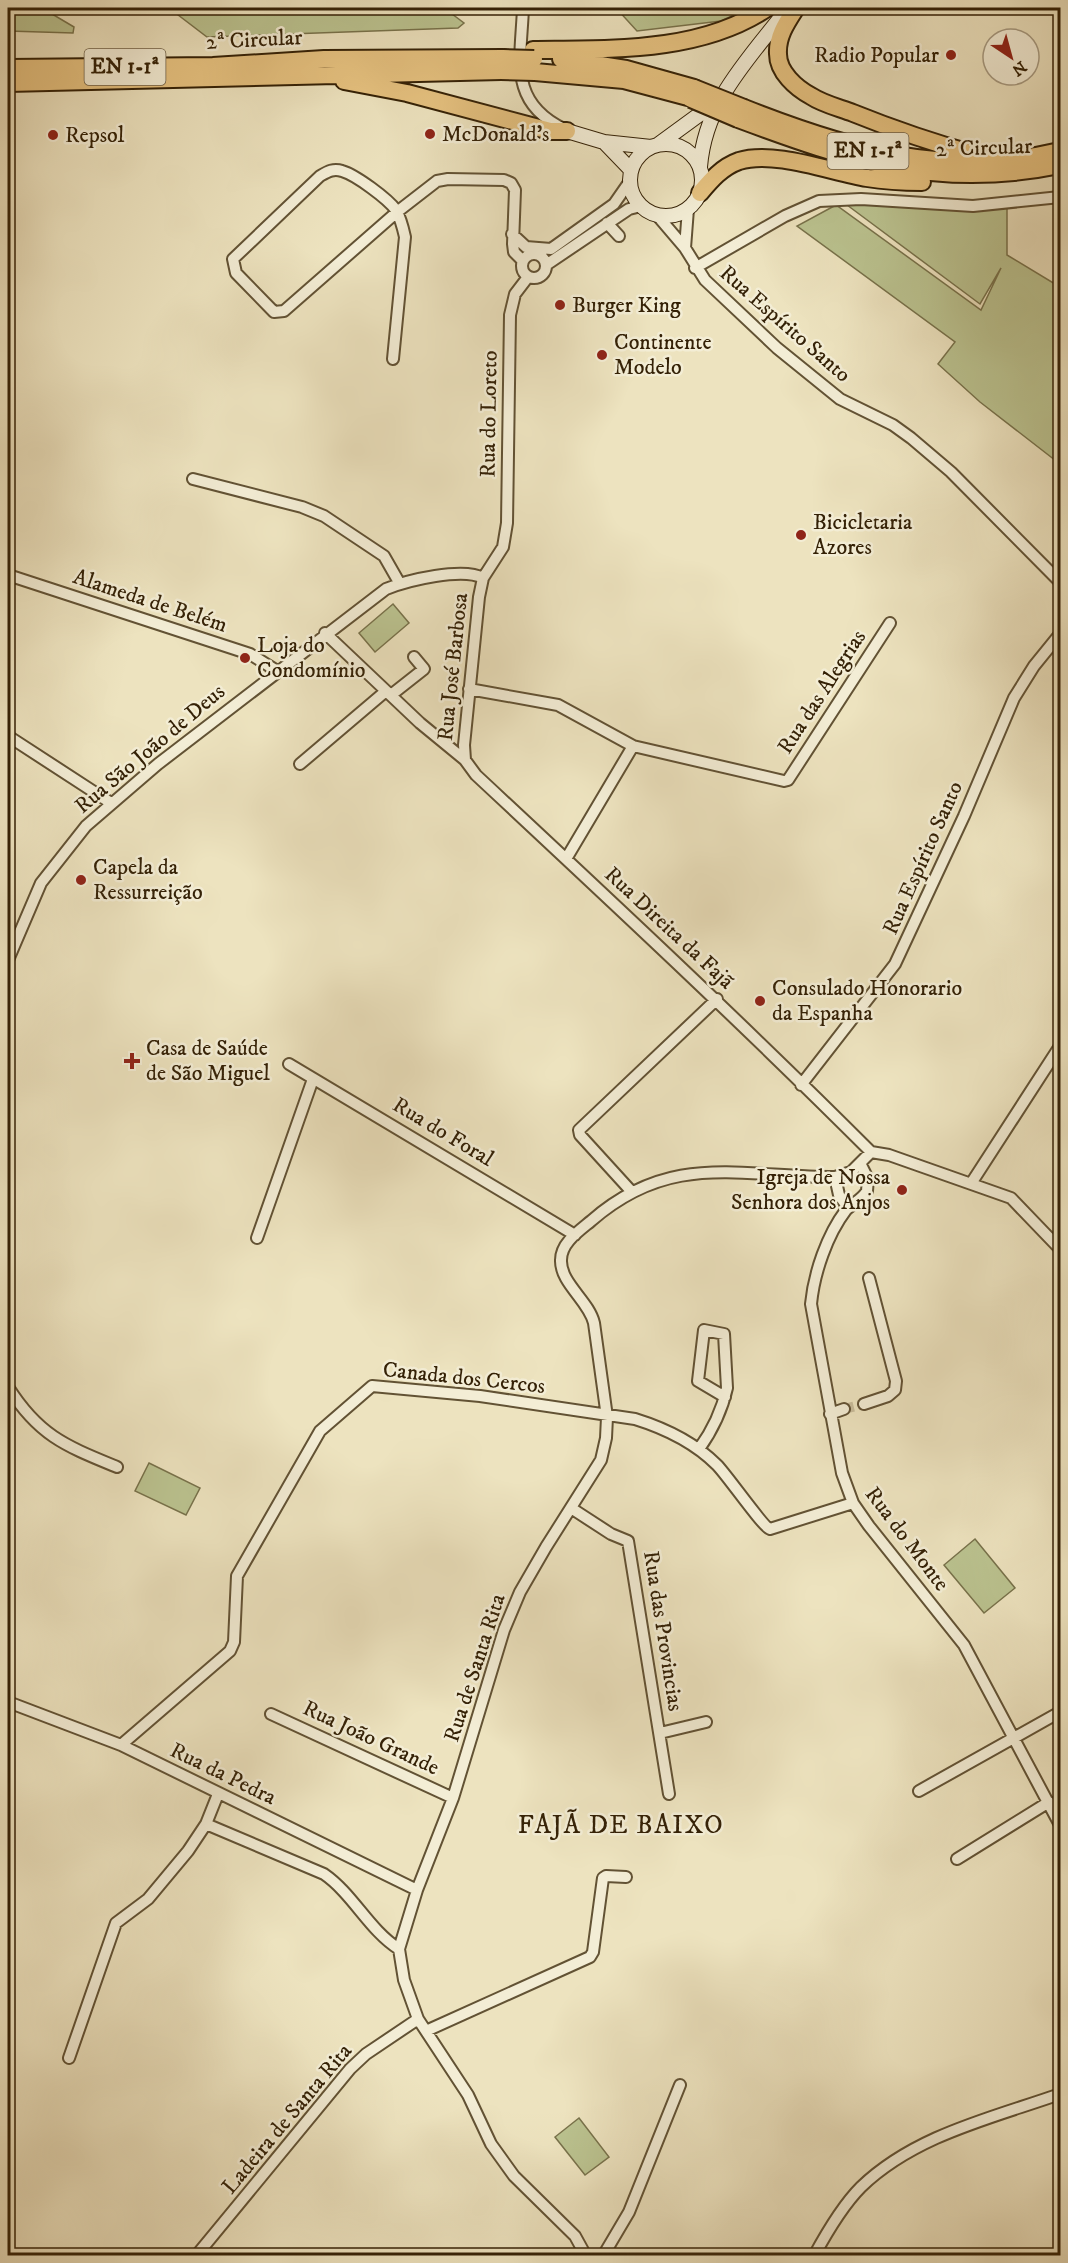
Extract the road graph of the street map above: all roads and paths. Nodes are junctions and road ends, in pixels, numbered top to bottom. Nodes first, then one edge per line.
1 (523, 8) edge
2 (767, 8) edge
3 (778, 8) edge
4 (788, 8) edge
5 (796, 8) edge
6 (534, 60) junction
7 (502, 65) junction
8 (8, 68) edge
9 (320, 75) junction
10 (8, 82) edge
11 (741, 113) junction
12 (567, 130) junction
13 (604, 142) junction
14 (655, 146) junction
15 (1060, 151) edge
16 (998, 161) junction
17 (1060, 165) edge
18 (700, 167) junction
19 (958, 175) junction
20 (631, 176) junction
21 (700, 193) junction
22 (1060, 197) edge
23 (641, 206) junction
24 (688, 209) junction
25 (397, 212) junction
26 (656, 214) junction
27 (607, 224) junction
28 (512, 234) junction
29 (620, 236) dead end
30 (685, 248) junction
31 (551, 249) junction
32 (523, 261) junction
33 (544, 261) junction
34 (695, 268) junction
35 (528, 277) junction
36 (393, 359) dead end
37 (193, 479) dead end
38 (8, 575) edge
39 (483, 578) junction
40 (1060, 582) edge
41 (400, 584) junction
42 (890, 623) dead end
43 (325, 633) junction
44 (1060, 634) edge
45 (414, 657) dead end
46 (277, 671) junction
47 (469, 689) junction
48 (388, 693) junction
49 (8, 736) edge
50 (633, 746) junction
51 (465, 760) junction
52 (300, 764) dead end
53 (111, 802) junction
54 (566, 859) junction
55 (8, 960) edge
56 (717, 999) junction
57 (1060, 1046) edge
58 (290, 1064) dead end
59 (313, 1079) junction
60 (801, 1085) junction
61 (871, 1152) junction
62 (861, 1165) junction
63 (835, 1177) junction
64 (972, 1182) junction
65 (631, 1191) junction
66 (848, 1208) junction
67 (575, 1235) junction
68 (256, 1238) dead end
69 (1060, 1249) edge
70 (869, 1278) dead end
71 (8, 1387) edge
72 (725, 1397) junction
73 (864, 1404) tunnel mouth
74 (844, 1409) tunnel mouth
75 (830, 1414) junction
76 (607, 1417) junction
77 (699, 1449) junction
78 (117, 1467) dead end
79 (853, 1503) junction
80 (571, 1508) junction
81 (8, 1702) edge
82 (1060, 1712) edge
83 (271, 1714) dead end
84 (706, 1722) dead end
85 (660, 1733) junction
86 (1014, 1736) junction
87 (122, 1745) junction
88 (919, 1791) dead end
89 (218, 1794) junction
90 (669, 1794) dead end
91 (453, 1798) junction
92 (1049, 1802) junction
93 (206, 1824) junction
94 (1060, 1825) edge
95 (957, 1859) dead end
96 (626, 1877) dead end
97 (417, 1890) junction
98 (399, 1949) junction
99 (418, 2019) junction
100 (426, 2031) junction
101 (69, 2058) dead end
102 (680, 2085) dead end
103 (1060, 2094) edge
104 (196, 2256) edge
105 (586, 2256) edge
106 (603, 2256) edge
107 (814, 2256) edge

1 - 12 street
2 - 6 highway
3 - 14 main road
4 - 18 main road
5 - 16 highway
6 - 7 highway, EN 1-1ª, bridge
6 - 11 highway, EN 1-1ª, bridge
7 - 8 highway, 2ª Circular / EN 1-1ª
7 - 9 highway, 2ª Circular / EN 1-1ª
9 - 10 highway, 2ª Circular / EN 1-1ª
9 - 12 highway
11 - 16 highway, 2ª Circular / EN 1-1ª
11 - 19 highway, 2ª Circular / EN 1-1ª
12 - 13 main road
13 - 14 main road
13 - 20 main road
14 - 18 main road
14 - 20 main road
15 - 16 highway, 2ª Circular / EN 1-1ª
17 - 19 highway, 2ª Circular / EN 1-1ª
18 - 21 main road
19 - 21 highway
20 - 23 main road
20 - 31 street
21 - 24 main road
22 - 34 street
23 - 26 main road
23 - 27 street
24 - 26 main road
24 - 30 street
25 - 25 street
25 - 28 street
25 - 36 street
26 - 30 street, Rua Espírito Santo
27 - 29 street
27 - 33 street
28 - 31 street
28 - 32 street
30 - 34 street, Rua Espírito Santo
31 - 33 street
32 - 33 street
32 - 35 street
33 - 35 street
34 - 40 street, Rua Espírito Santo
35 - 39 street, Rua do Loreto
37 - 41 street
38 - 46 street, Alameda de Belém
39 - 41 street, Rua São João de Deus
39 - 47 street, Rua José Barbosa
41 - 43 street, Rua São João de Deus
42 - 50 street, Rua das Alegrias
43 - 46 street, Rua São João de Deus
43 - 48 street, Rua Direita da Fajã
44 - 60 street, Rua Espírito Santo
45 - 48 street
46 - 53 street, Rua São João de Deus
47 - 50 street
47 - 51 street, Rua José Barbosa
48 - 51 street, Rua Direita da Fajã
48 - 52 street
49 - 53 street
50 - 54 street
51 - 54 street, Rua Direita da Fajã
53 - 55 street, Rua São João de Deus
54 - 56 street, Rua Direita da Fajã
56 - 60 street, Rua Direita da Fajã
56 - 65 street
57 - 64 street
58 - 59 street, Rua do Foral
59 - 67 street, Rua do Foral
59 - 68 street
60 - 61 street, Rua Direita da Fajã
61 - 62 street
61 - 64 street
62 - 63 street
62 - 66 street, Rua do Monte
63 - 65 street
63 - 66 street
64 - 69 street
65 - 67 street
66 - 75 street, Rua do Monte
67 - 76 street, Rua de Santa Rita
70 - 73 street
71 - 78 street
72 - 72 street
72 - 77 street
74 - 75 street
75 - 79 street, Rua do Monte
76 - 77 street, Canada dos Cercos
76 - 80 street, Rua de Santa Rita
76 - 87 street, Canada dos Cercos
77 - 79 street, Canada dos Cercos
79 - 86 street, Rua do Monte
80 - 85 street, Rua das Provincias
80 - 91 street, Rua de Santa Rita
81 - 87 street, Rua da Pedra
82 - 86 street
83 - 91 street, Rua João Grande
84 - 85 street
85 - 90 street, Rua das Provincias
86 - 88 street
86 - 92 street, Rua do Monte
87 - 89 street, Rua da Pedra
89 - 93 street
89 - 97 street, Rua da Pedra
91 - 97 street, Rua de Santa Rita
92 - 94 street, Rua do Monte
92 - 95 street
93 - 98 street
93 - 101 street
96 - 100 street
97 - 98 street, Rua de Santa Rita
98 - 99 street, Rua de Santa Rita
99 - 100 street, Rua de Santa Rita
99 - 104 street, Ladeira de Santa Rita
100 - 105 street, Rua de Santa Rita
102 - 106 street
103 - 107 street

